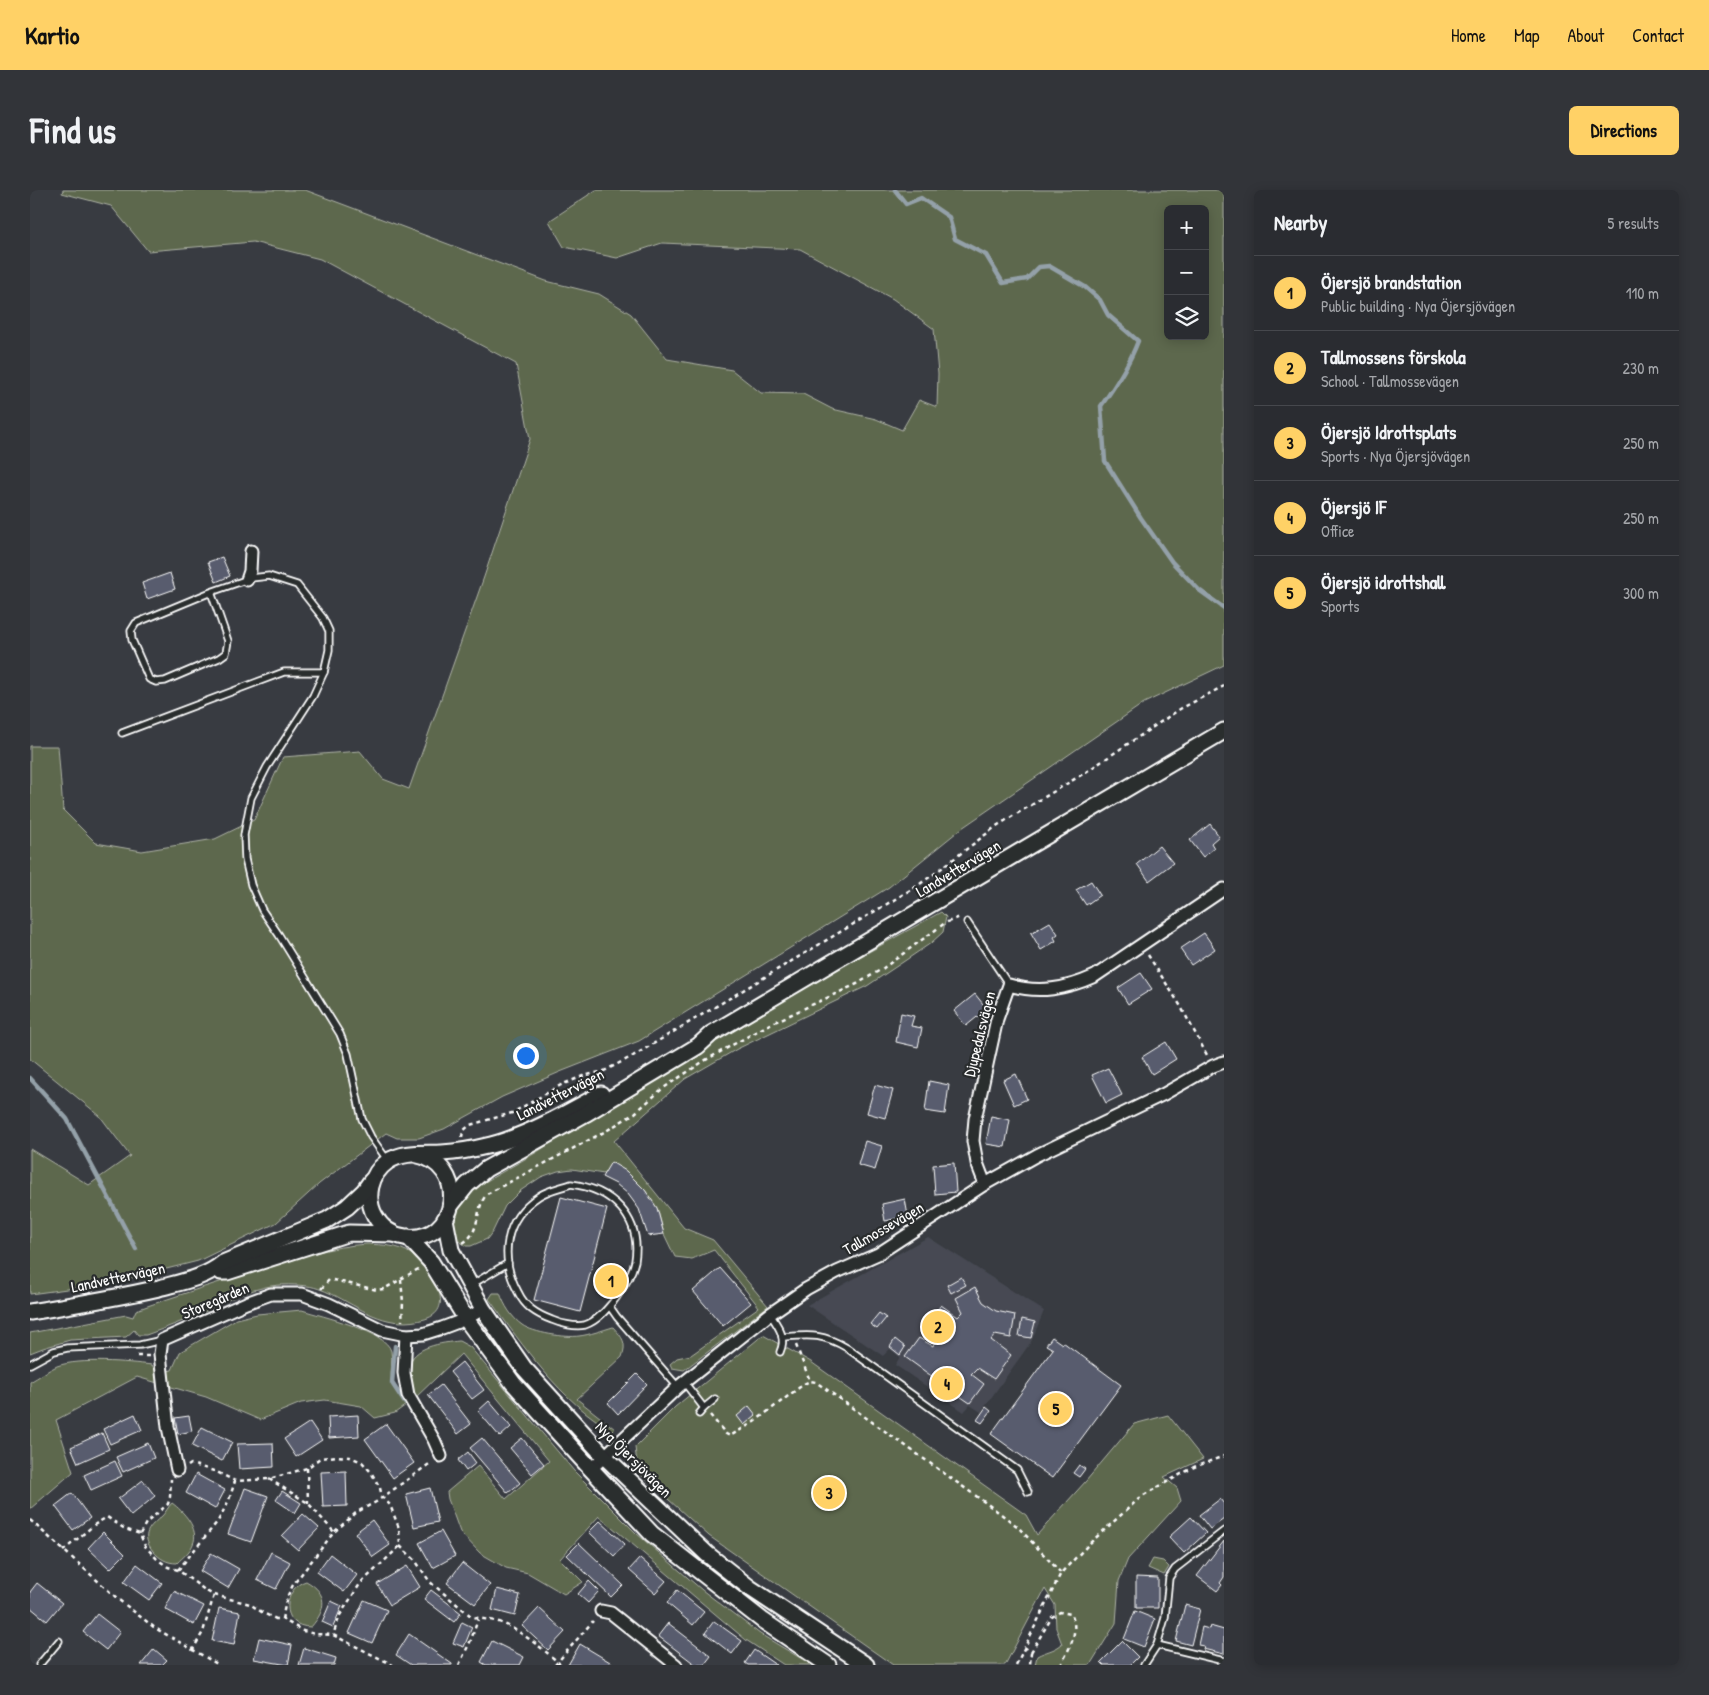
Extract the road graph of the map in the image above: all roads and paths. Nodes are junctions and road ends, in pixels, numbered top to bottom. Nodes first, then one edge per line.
1 (251, 551) dead end
2 (248, 580) junction
3 (212, 592) junction
4 (324, 672) junction
5 (1224, 686) edge
6 (1224, 731) edge
7 (122, 733) dead end
8 (1224, 889) edge
9 (967, 922) joint
10 (1141, 945) junction
11 (1009, 985) junction
12 (710, 1034) junction
13 (1218, 1064) edge
14 (463, 1150) junction
15 (414, 1154) junction
16 (388, 1161) junction
17 (475, 1178) junction
18 (373, 1179) junction
19 (985, 1184) junction
20 (488, 1194) junction
21 (448, 1212) junction
22 (402, 1235) junction
23 (461, 1245) dead end
24 (508, 1263) junction
25 (424, 1266) dead end
26 (212, 1272) junction
27 (400, 1280) junction
28 (469, 1286) junction
29 (314, 1298) junction
30 (610, 1307) junction
31 (483, 1309) junction
32 (30, 1312) edge
33 (770, 1314) junction
34 (466, 1319) junction
35 (403, 1335) junction
36 (782, 1336) junction
37 (794, 1336) junction
38 (162, 1340) junction
39 (780, 1352) dead end
40 (30, 1364) edge
41 (810, 1381) junction
42 (681, 1385) junction
43 (715, 1399) dead end
44 (704, 1408) junction
45 (699, 1414) dead end
46 (441, 1456) joint
47 (604, 1456) junction
48 (1224, 1456) edge
49 (306, 1468) junction
50 (591, 1469) junction
51 (177, 1470) junction
52 (269, 1479) junction
53 (235, 1481) junction
54 (1028, 1492) dead end
55 (382, 1497) junction
56 (308, 1503) junction
57 (30, 1520) edge
58 (1224, 1531) edge
59 (334, 1532) junction
60 (140, 1534) junction
61 (400, 1546) junction
62 (63, 1551) junction
63 (178, 1570) junction
64 (1061, 1573) junction
65 (214, 1595) junction
66 (601, 1611) joint
67 (282, 1619) junction
68 (478, 1619) junction
69 (333, 1634) junction
70 (59, 1641) dead end
71 (1157, 1646) junction
72 (1024, 1647) junction
73 (192, 1651) junction
74 (1031, 1652) junction
75 (1224, 1661) edge
76 (558, 1662) junction
77 (39, 1665) edge
78 (219, 1665) edge
79 (393, 1665) edge
80 (459, 1665) edge
81 (555, 1665) edge
82 (561, 1665) edge
83 (676, 1665) edge
84 (828, 1665) edge
85 (866, 1665) edge
86 (1016, 1665) edge
87 (1030, 1665) edge
88 (1061, 1665) edge
89 (1144, 1665) edge

1 - 2 street
2 - 3 lane
2 - 4 lane
3 - 3 lane
4 - 7 lane
4 - 16 lane
5 - 14 path
6 - 12 street, Landvettervägen
8 - 10 street, Djupedalsvägen
9 - 11 lane
9 - 20 path
10 - 11 street, Djupedalsvägen
10 - 13 path
11 - 19 street, Djupedalsvägen
12 - 14 street, Landvettervägen
12 - 17 street, Landvettervägen
13 - 19 street, Tallmossevägen
14 - 15 street, Landvettervägen
15 - 16 street, Landvettervägen
15 - 21 street
16 - 18 street, Landvettervägen
17 - 20 path
17 - 21 street, Landvettervägen
18 - 22 street
18 - 26 street, Landvettervägen
19 - 33 street, Tallmossevägen
20 - 23 path
21 - 22 street, Landvettervägen
21 - 28 street, Nya Öjersjövägen
22 - 26 street, Landvettervägen
22 - 34 street
24 - 28 lane
24 - 30 lane
24 - 30 lane
25 - 27 path
26 - 32 street, Landvettervägen
27 - 29 path
27 - 35 path
28 - 31 street, Nya Öjersjövägen
29 - 35 street, Storegården
29 - 38 street, Storegården
30 - 42 lane
31 - 34 street, Storegården
31 - 47 street, Nya Öjersjövägen
33 - 36 lane
33 - 42 street, Tallmossevägen
34 - 35 street, Storegården
34 - 50 street
35 - 46 street
36 - 37 lane
36 - 39 lane
37 - 41 path
37 - 54 lane
38 - 40 lane
38 - 51 street
41 - 44 path
41 - 64 path
42 - 44 lane
42 - 47 street, Tallmossevägen
43 - 44 lane
44 - 45 lane
46 - 55 path
47 - 50 street, Tallmossevägen
47 - 85 street, Nya Öjersjövägen
48 - 64 path
49 - 52 path
49 - 55 path
49 - 56 path
50 - 84 street
51 - 53 path
51 - 60 path
52 - 53 path
52 - 56 path
53 - 63 path
55 - 59 path
55 - 61 path
56 - 59 path
57 - 62 path
58 - 71 lane
59 - 67 path
60 - 62 path
60 - 63 path
61 - 68 path
61 - 69 path
62 - 73 path
63 - 65 path
64 - 72 path
65 - 67 path
65 - 73 path
66 - 76 path
66 - 83 street
67 - 69 path
68 - 76 path
68 - 80 path
69 - 79 path
70 - 77 lane
71 - 75 lane
71 - 89 lane
72 - 74 path
72 - 86 path
73 - 78 path
74 - 87 path
74 - 88 path
76 - 81 path
76 - 82 path

